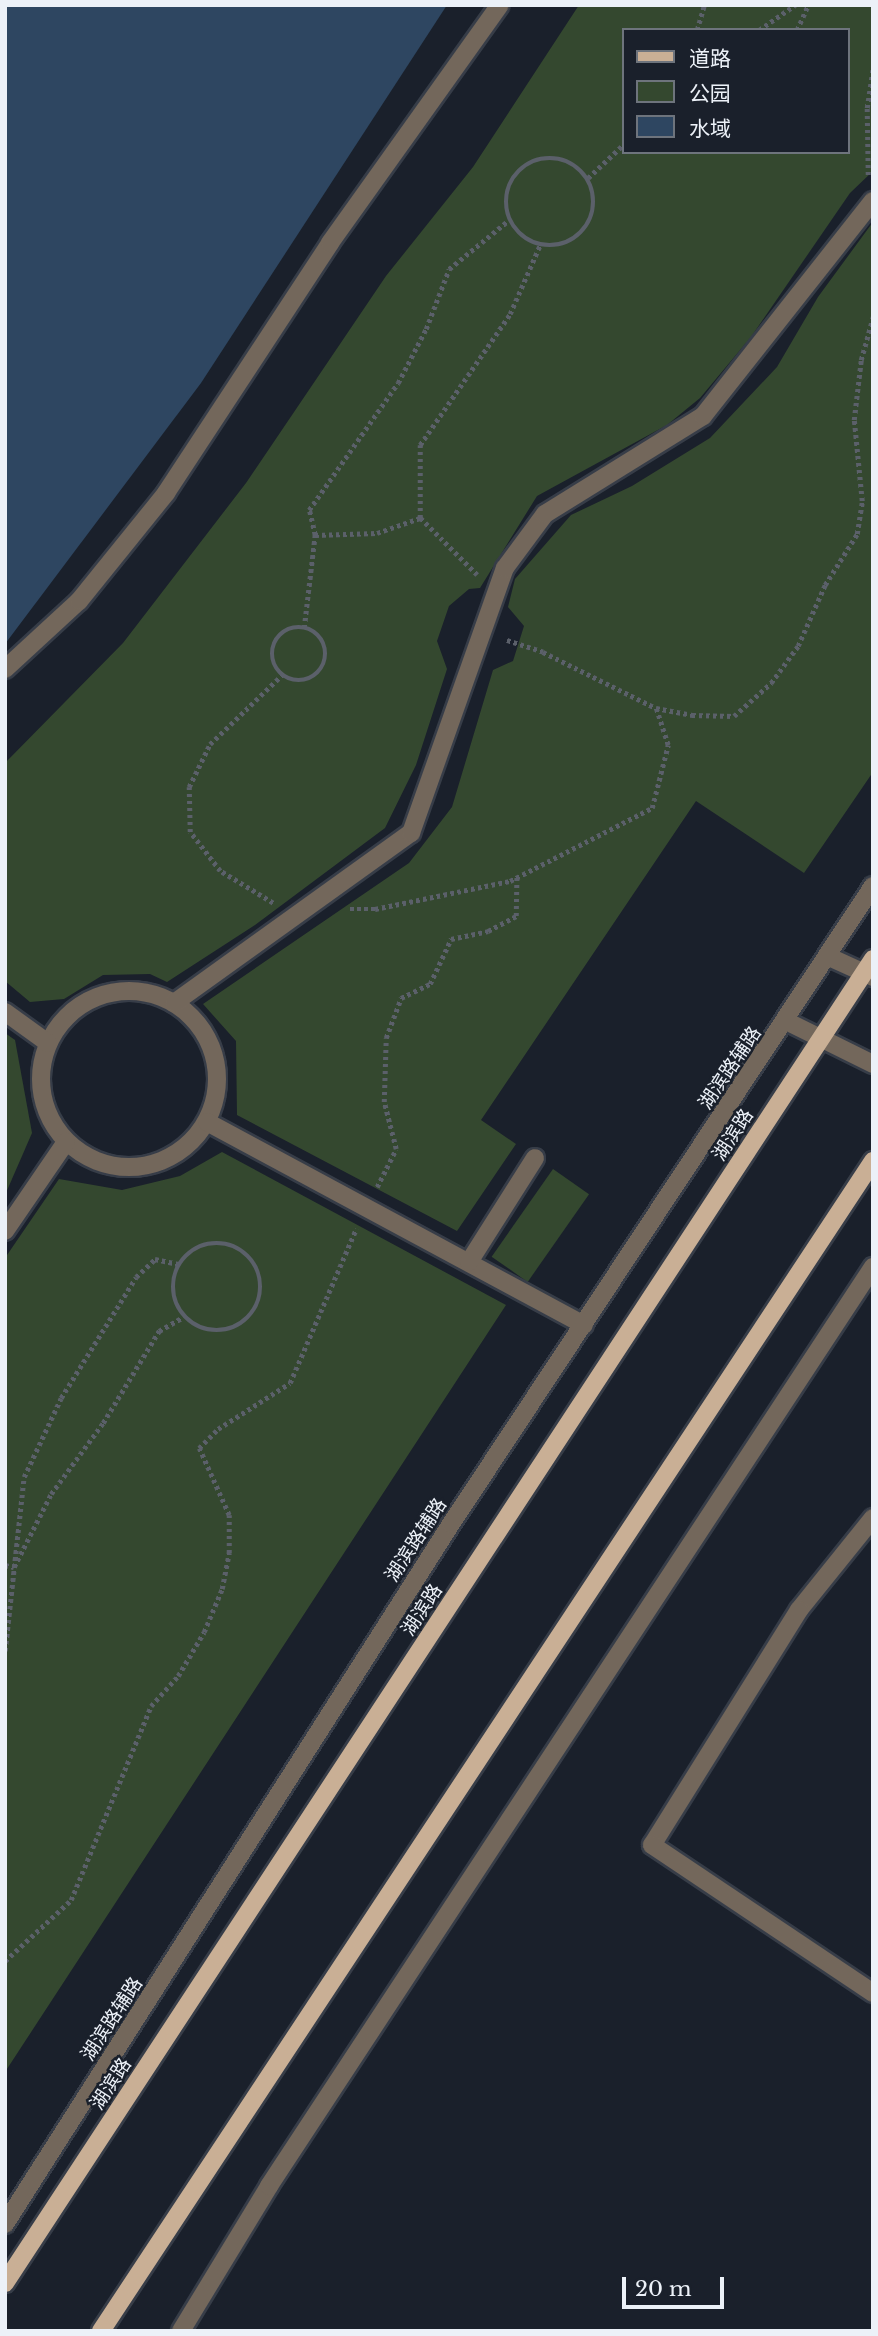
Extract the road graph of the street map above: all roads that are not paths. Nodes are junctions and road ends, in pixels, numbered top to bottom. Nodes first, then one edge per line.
1 (500, 5) edge
2 (873, 201) edge
3 (5, 669) edge
4 (873, 886) edge
5 (827, 956) junction
6 (870, 969) edge
7 (174, 1003) junction
8 (5, 1012) edge
9 (786, 1021) junction
10 (822, 1037) junction
11 (48, 1043) junction
12 (873, 1064) edge
13 (207, 1122) junction
14 (66, 1142) junction
15 (535, 1158) dead end
16 (873, 1161) edge
17 (5, 1231) edge
18 (469, 1262) junction
19 (873, 1267) edge
20 (584, 1325) junction
21 (873, 1518) edge
22 (873, 1993) edge
23 (5, 2224) edge
24 (5, 2283) edge
25 (101, 2331) edge
26 (181, 2331) edge

1 - 3 street
2 - 7 street
4 - 5 street, 湖滨路辅路
5 - 6 street
5 - 9 street, 湖滨路辅路
6 - 10 main road, 湖滨路
7 - 11 street
7 - 13 street
8 - 11 street
9 - 10 street
9 - 20 street, 湖滨路辅路
10 - 12 street
10 - 24 main road, 湖滨路
11 - 14 street
13 - 14 street
13 - 18 street
14 - 17 street
15 - 18 street
16 - 25 main road
18 - 20 street
19 - 26 street
20 - 23 street, 湖滨路辅路
21 - 22 street

